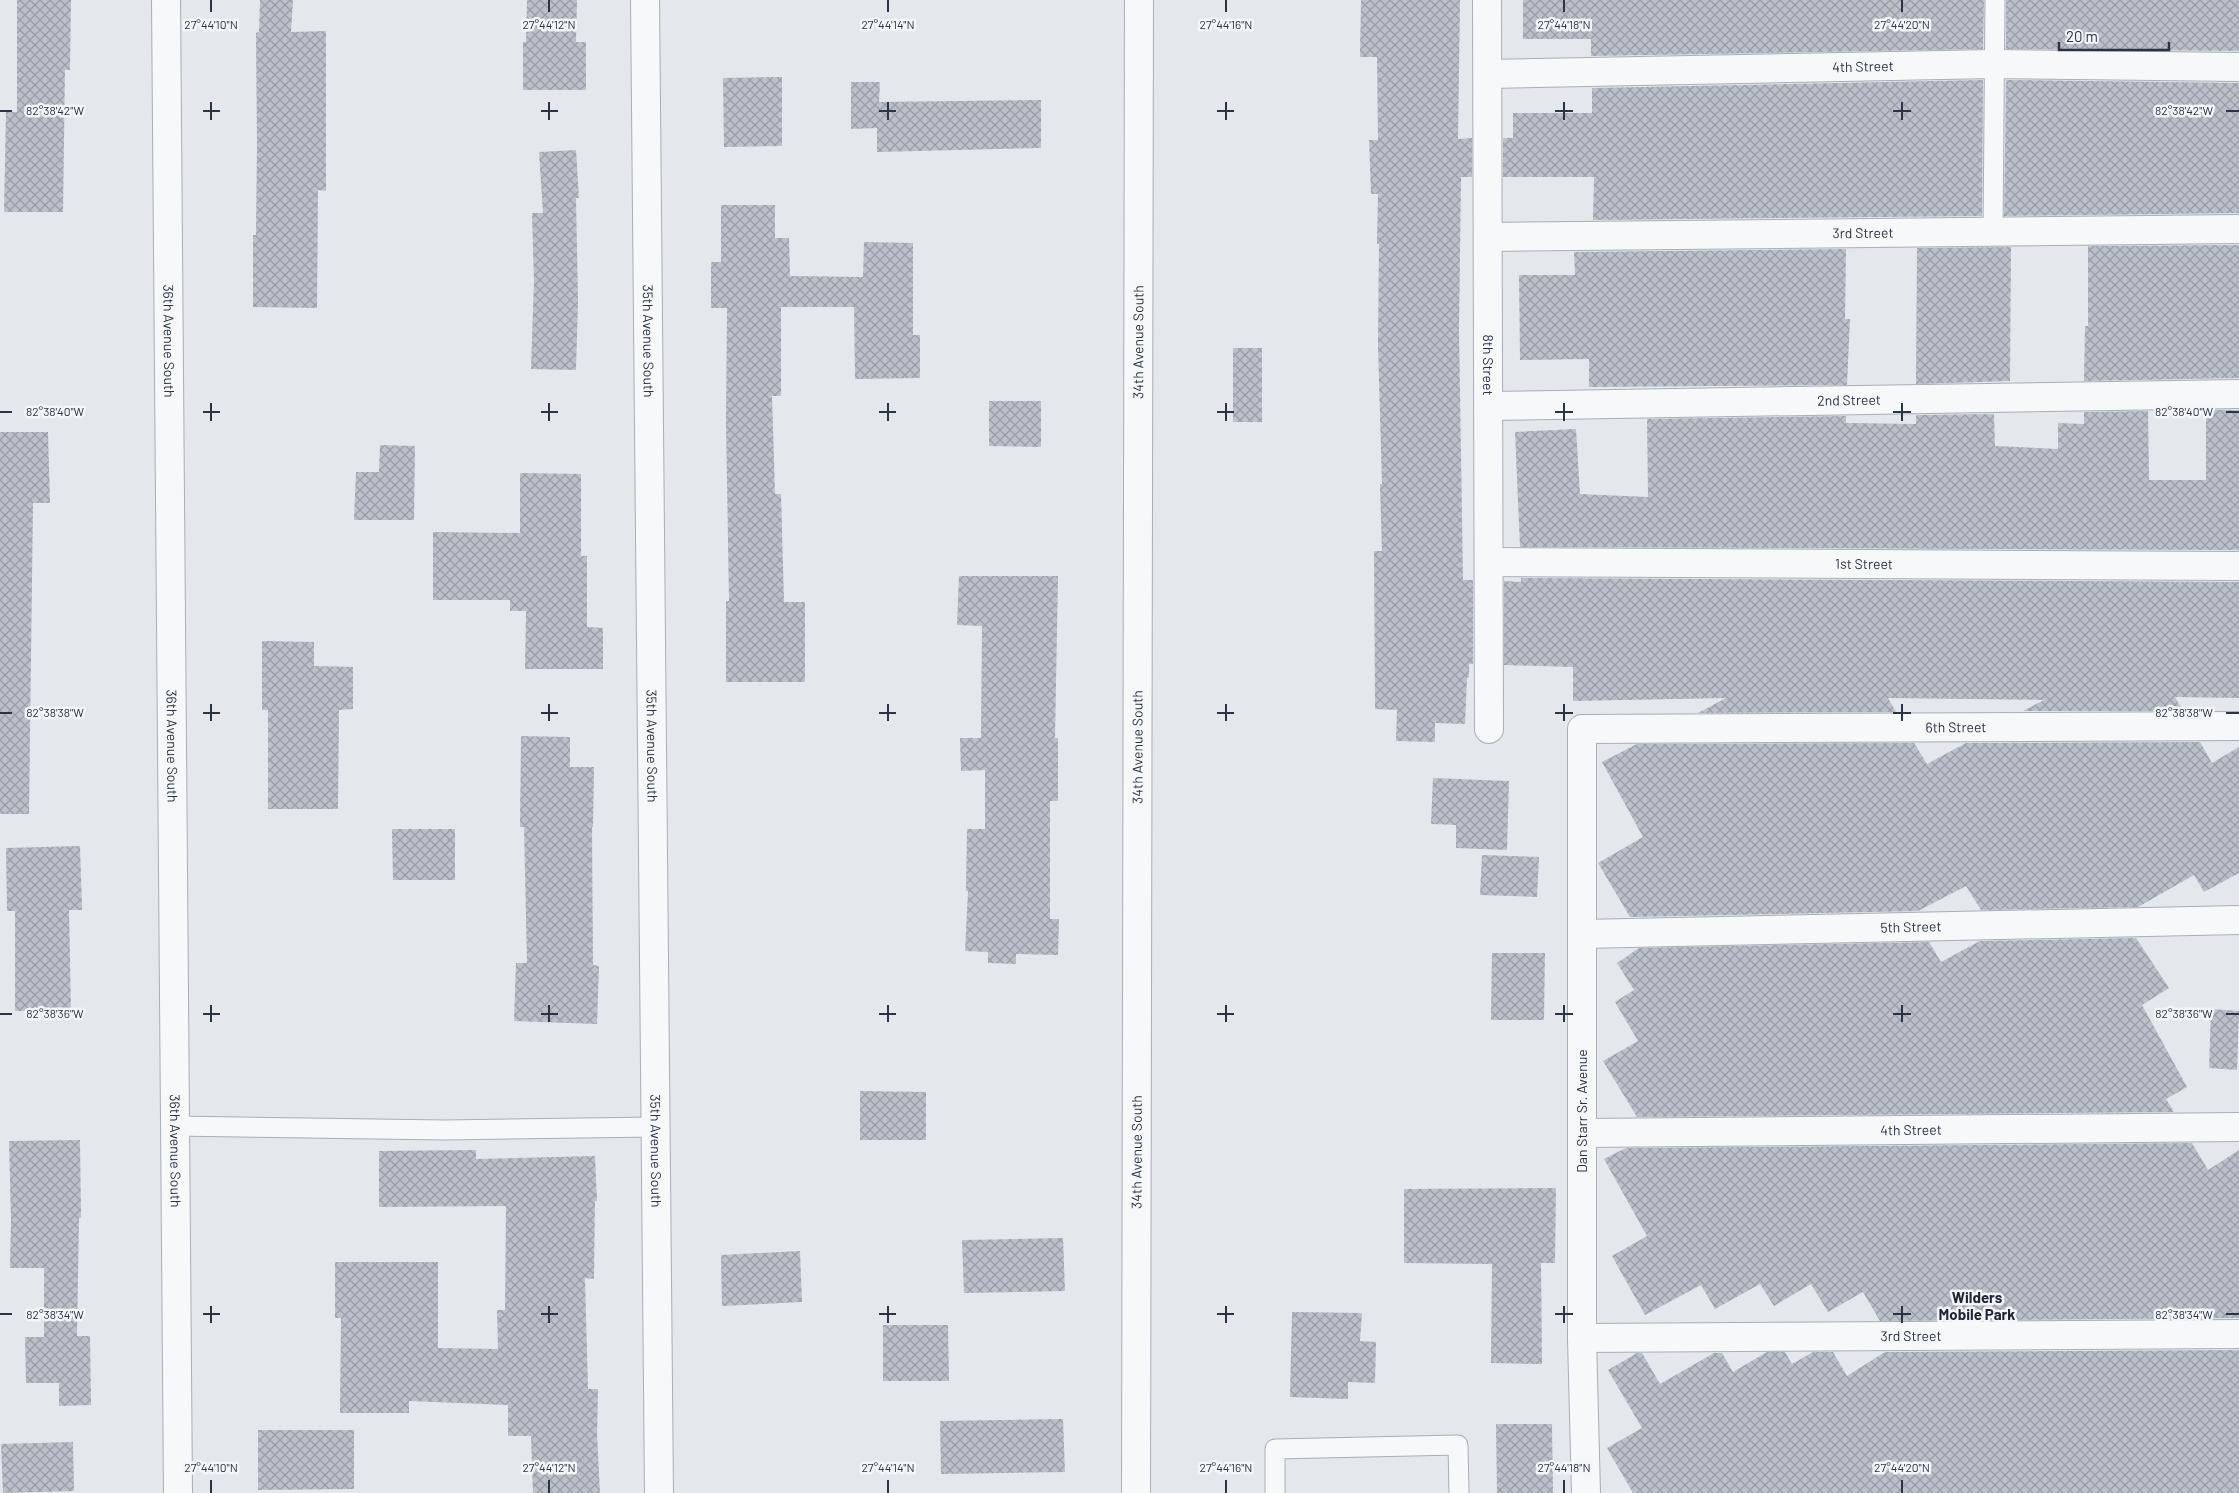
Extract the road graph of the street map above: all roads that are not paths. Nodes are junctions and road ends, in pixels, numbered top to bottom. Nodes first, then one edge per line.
1 (166, 0) edge
2 (645, 0) edge
3 (1139, 0) edge
4 (1487, 0) edge
5 (1995, 0) edge
6 (1993, 64) junction
7 (2239, 67) edge
8 (1488, 74) junction
9 (2239, 229) edge
10 (1993, 232) junction
11 (1488, 237) junction
12 (2239, 394) edge
13 (1489, 406) junction
14 (1489, 562) junction
15 (2239, 566) edge
16 (2239, 726) edge
17 (1489, 729) dead end
18 (1582, 729) joint
19 (2239, 920) edge
20 (1582, 934) junction
21 (175, 1126) junction
22 (2239, 1126) edge
23 (656, 1128) junction
24 (1582, 1133) junction
25 (2239, 1334) edge
26 (1582, 1338) junction
27 (178, 1493) edge
28 (659, 1493) edge
29 (1136, 1493) edge
30 (1275, 1493) edge
31 (1459, 1493) edge
32 (1586, 1493) edge

1 - 21 street, 36th Avenue South
2 - 23 street, 35th Avenue South
3 - 29 street, 34th Avenue South
4 - 8 street, 8th Street
5 - 6 lane
6 - 7 street, 4th Street
6 - 8 street, 4th Street
6 - 10 lane
8 - 11 street, 8th Street
9 - 10 street, 3rd Street
10 - 11 street, 3rd Street
11 - 13 street, 8th Street
12 - 13 street, 2nd Street
13 - 14 street, 8th Street
14 - 15 street, 1st Street
14 - 17 street, 8th Street
16 - 18 street, 6th Street
18 - 20 street, Dan Starr Sr. Avenue
19 - 20 street, 5th Street
20 - 24 street, Dan Starr Sr. Avenue
21 - 23 lane
21 - 27 street, 36th Avenue South
22 - 24 street, 4th Street
23 - 28 street, 35th Avenue South
24 - 26 street, Dan Starr Sr. Avenue
25 - 26 street, 3rd Street
26 - 32 street, Dan Starr Sr. Avenue
30 - 31 lane

